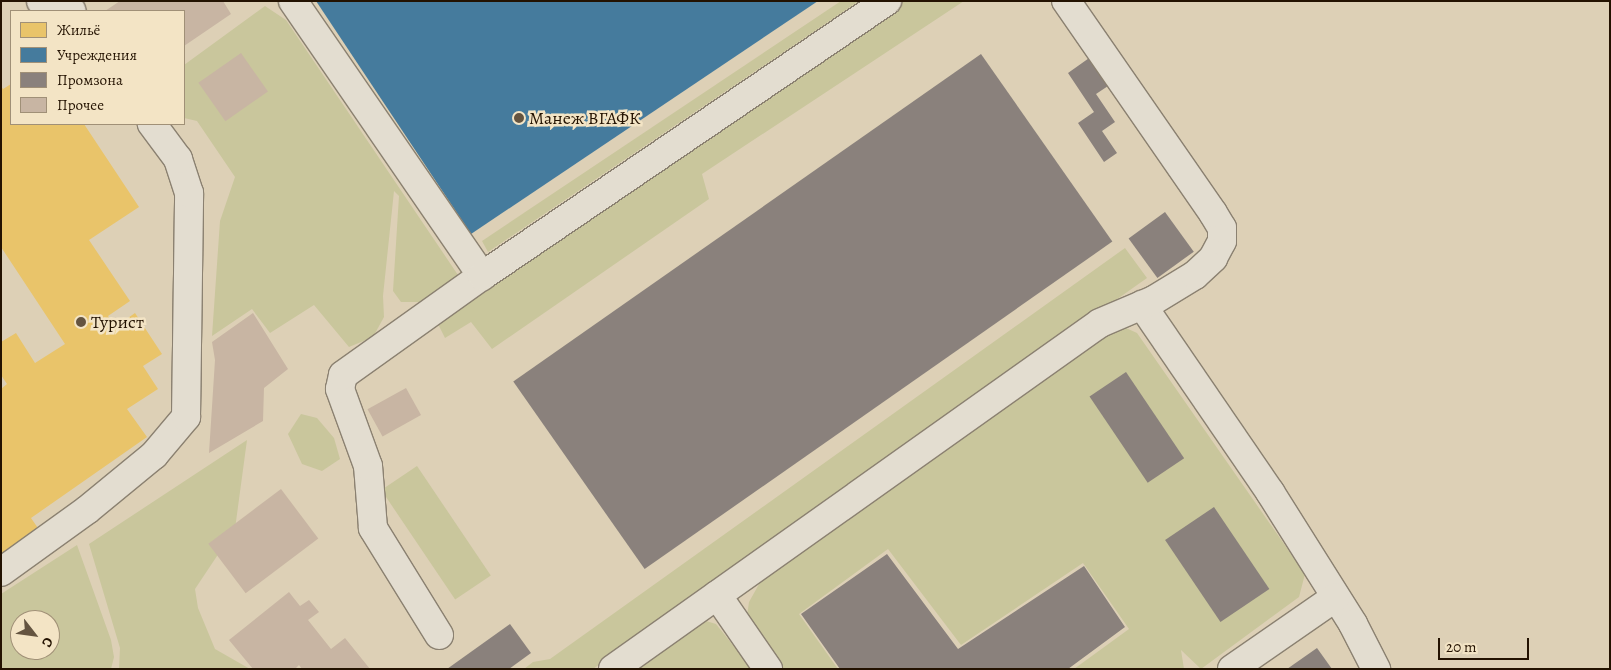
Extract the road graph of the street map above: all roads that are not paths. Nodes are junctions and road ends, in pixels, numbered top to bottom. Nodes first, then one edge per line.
1 (41, 1) edge
2 (293, 1) edge
3 (887, 1) edge
4 (1066, 1) edge
5 (72, 7) edge
6 (153, 125) edge
7 (482, 276) junction
8 (1142, 305) junction
9 (1, 572) edge
10 (717, 595) junction
11 (1336, 597) junction
12 (439, 635) dead end
13 (613, 669) edge
14 (768, 669) edge
15 (1232, 669) edge
16 (1376, 669) edge

1 - 5 lane
2 - 7 lane
3 - 7 lane
4 - 8 lane
6 - 9 lane
7 - 12 lane
8 - 10 lane
8 - 11 lane
10 - 13 lane
10 - 14 lane
11 - 15 lane
11 - 16 lane

